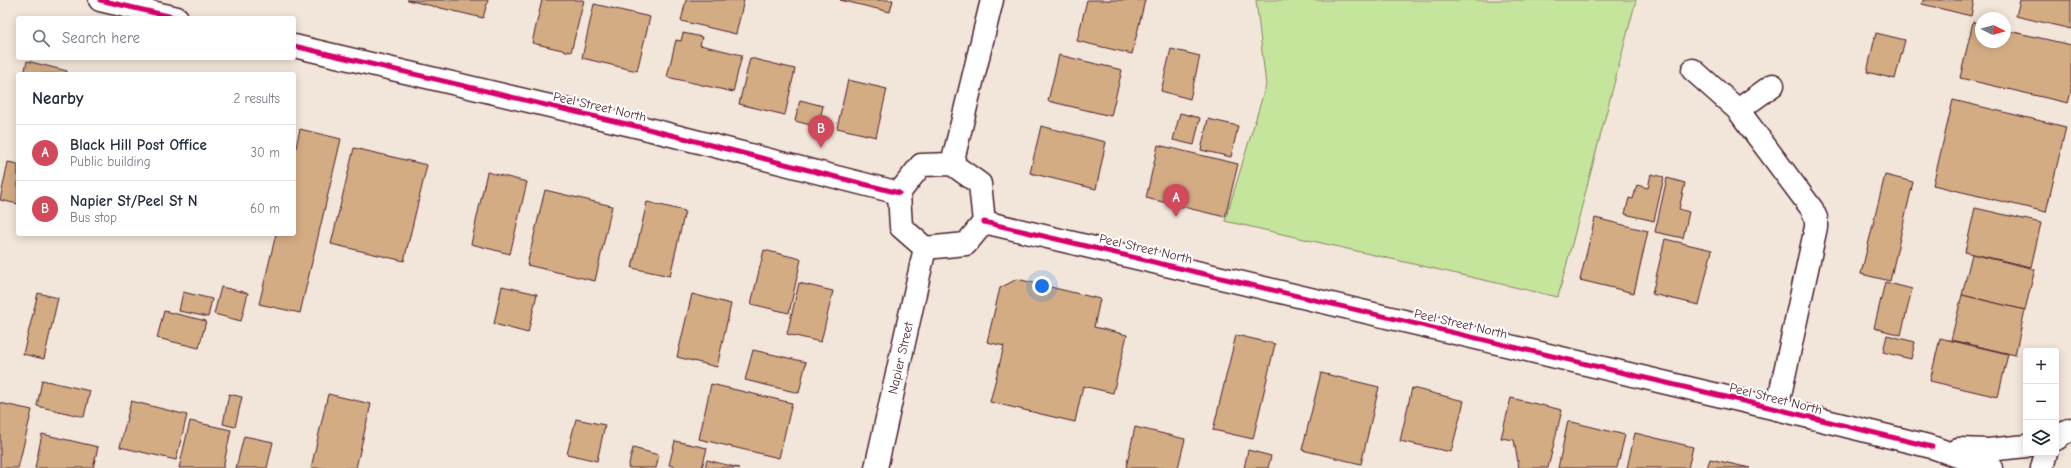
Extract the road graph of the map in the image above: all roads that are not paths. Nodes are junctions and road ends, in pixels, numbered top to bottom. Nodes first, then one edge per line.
1 (100, 0) edge
2 (992, 0) edge
3 (168, 16) edge
4 (296, 46) edge
5 (1693, 70) dead end
6 (1773, 85) dead end
7 (1738, 110) junction
8 (952, 164) junction
9 (899, 193) junction
10 (984, 222) junction
11 (925, 248) junction
12 (1777, 409) junction
13 (2023, 446) edge
14 (1932, 448) junction
15 (2045, 456) edge
16 (876, 468) edge
17 (1991, 468) edge
18 (2042, 468) edge

1 - 3 street
2 - 8 street
4 - 9 street, Peel Street North
5 - 7 street
6 - 7 street
7 - 12 street
8 - 9 street
8 - 10 street
9 - 11 street
10 - 11 street
10 - 12 street, Peel Street North
11 - 16 street, Napier Street
12 - 14 street, Peel Street North
13 - 14 street, Peel Street North
14 - 17 street, Peel Street North
15 - 18 street

